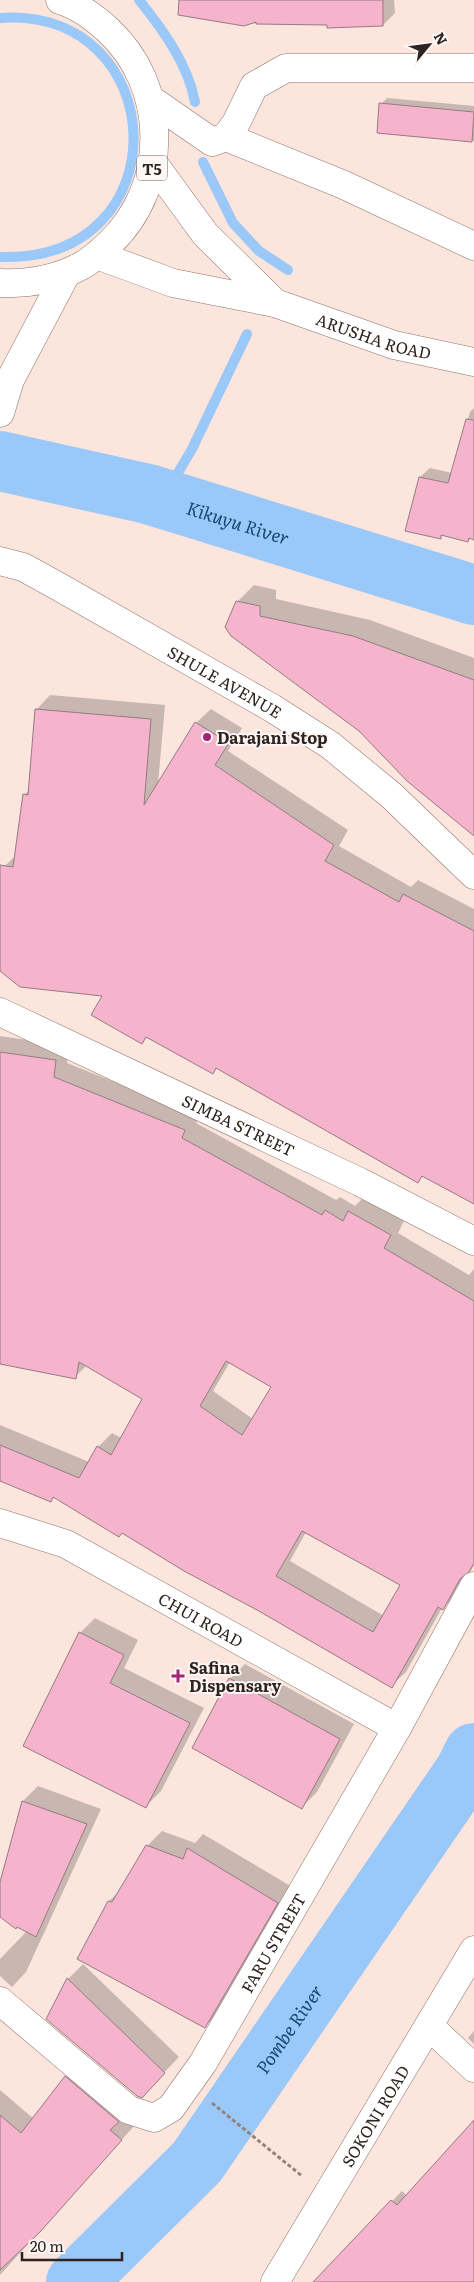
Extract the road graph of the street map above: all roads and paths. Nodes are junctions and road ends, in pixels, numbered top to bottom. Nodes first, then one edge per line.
1 (60, 0) edge
2 (96, 10) edge
3 (474, 68) edge
4 (150, 99) junction
5 (226, 137) junction
6 (154, 164) junction
7 (474, 246) edge
8 (97, 255) junction
9 (66, 274) junction
10 (0, 284) edge
11 (275, 303) junction
12 (474, 362) edge
13 (5, 372) edge
14 (0, 413) edge
15 (0, 561) edge
16 (474, 875) edge
17 (0, 1012) edge
18 (474, 1241) edge
19 (0, 1523) edge
20 (474, 1586) edge
21 (397, 1728) junction
22 (474, 1950) edge
23 (0, 2001) edge
24 (429, 2026) junction
25 (474, 2068) edge
26 (218, 2108) dead end
27 (280, 2159) dead end
28 (275, 2282) edge

1 - 2 main road, T5
2 - 4 main road, T5
3 - 5 main road
4 - 5 main road
4 - 6 main road, T5
5 - 7 main road
6 - 8 main road, T5
6 - 11 main road, T5
8 - 9 main road, T5
8 - 11 main road, T5
9 - 10 main road, T5
9 - 13 main road
11 - 12 main road, ARUSHA ROAD / T5
13 - 14 main road
15 - 16 main road, SHULE AVENUE
17 - 18 main road, SIMBA STREET
19 - 21 main road, CHUI ROAD
20 - 21 main road, FARU STREET
21 - 23 main road, FARU STREET
22 - 24 main road, SOKONI ROAD
24 - 25 main road
24 - 28 main road, SOKONI ROAD
26 - 27 path

